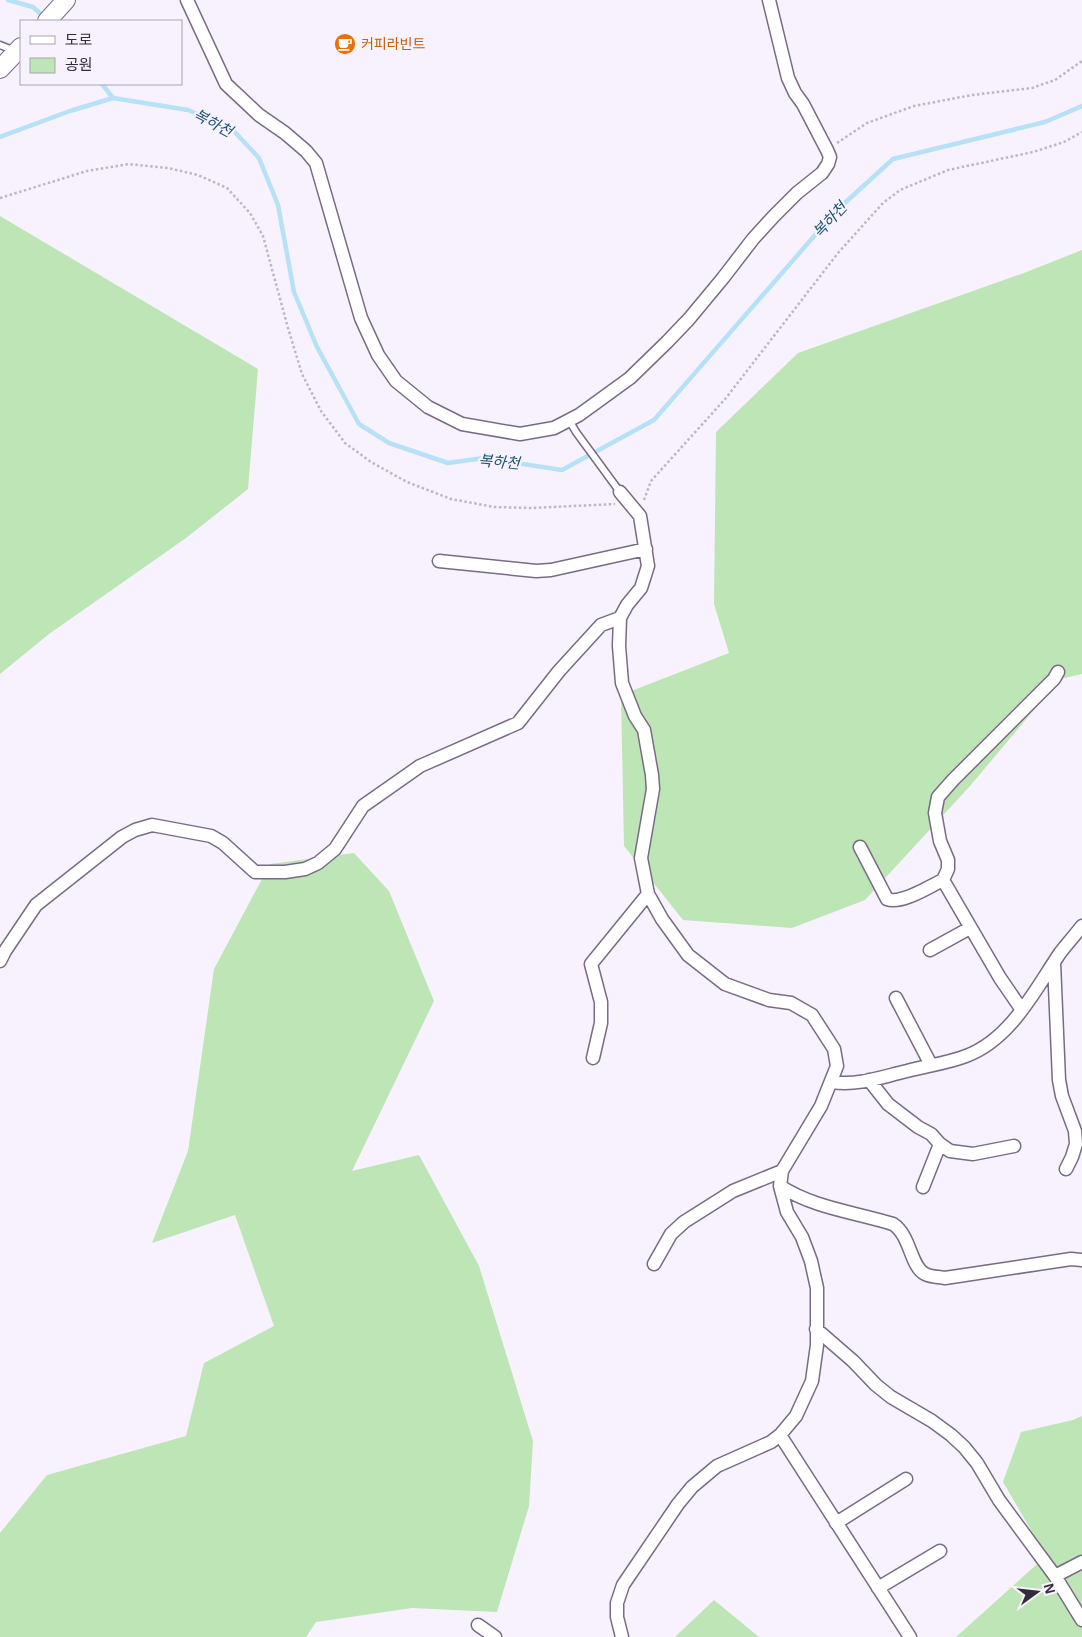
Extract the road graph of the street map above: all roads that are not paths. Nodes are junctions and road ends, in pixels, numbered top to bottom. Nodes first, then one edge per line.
1 (66, 0) edge
2 (187, 0) edge
3 (769, 0) edge
4 (49, 19) edge
5 (0, 45) edge
6 (19, 49) edge
7 (0, 69) edge
8 (569, 420) junction
9 (623, 496) joint
10 (646, 549) junction
11 (440, 561) dead end
12 (620, 618) junction
13 (1058, 672) dead end
14 (860, 847) dead end
15 (944, 880) junction
16 (648, 894) junction
17 (1082, 926) edge
18 (970, 928) junction
19 (930, 950) dead end
20 (0, 961) edge
21 (1054, 962) junction
22 (896, 998) dead end
23 (1022, 1010) junction
24 (593, 1058) dead end
25 (931, 1065) junction
26 (869, 1080) junction
27 (832, 1082) junction
28 (940, 1144) junction
29 (1014, 1146) dead end
30 (1066, 1169) dead end
31 (782, 1171) junction
32 (780, 1186) junction
33 (923, 1187) dead end
34 (1082, 1260) edge
35 (654, 1264) dead end
36 (816, 1329) junction
37 (780, 1435) junction
38 (906, 1479) dead end
39 (836, 1522) junction
40 (940, 1551) dead end
41 (1082, 1562) edge
42 (1055, 1576) junction
43 (878, 1588) junction
44 (1082, 1620) edge
45 (478, 1625) dead end
46 (495, 1637) edge
47 (622, 1637) edge
48 (910, 1637) edge

1 - 4 street
2 - 8 street
3 - 8 street
5 - 6 lane
6 - 7 street
8 - 9 lane
9 - 10 street
10 - 11 street
10 - 12 street
12 - 16 street
12 - 20 street
13 - 15 street
14 - 15 street
15 - 18 street
16 - 24 street
16 - 27 street
17 - 21 street
18 - 19 street
18 - 23 street
21 - 23 street
21 - 30 street
22 - 25 street
23 - 25 street
25 - 26 street
26 - 27 street
26 - 28 street
27 - 31 street
28 - 29 street
28 - 33 street
31 - 32 street
31 - 35 street
32 - 34 street
32 - 36 street
36 - 37 street
36 - 42 street
37 - 39 street
37 - 47 street
38 - 39 street
39 - 43 street
40 - 43 street
41 - 42 street
42 - 44 street
43 - 48 street
45 - 46 street

